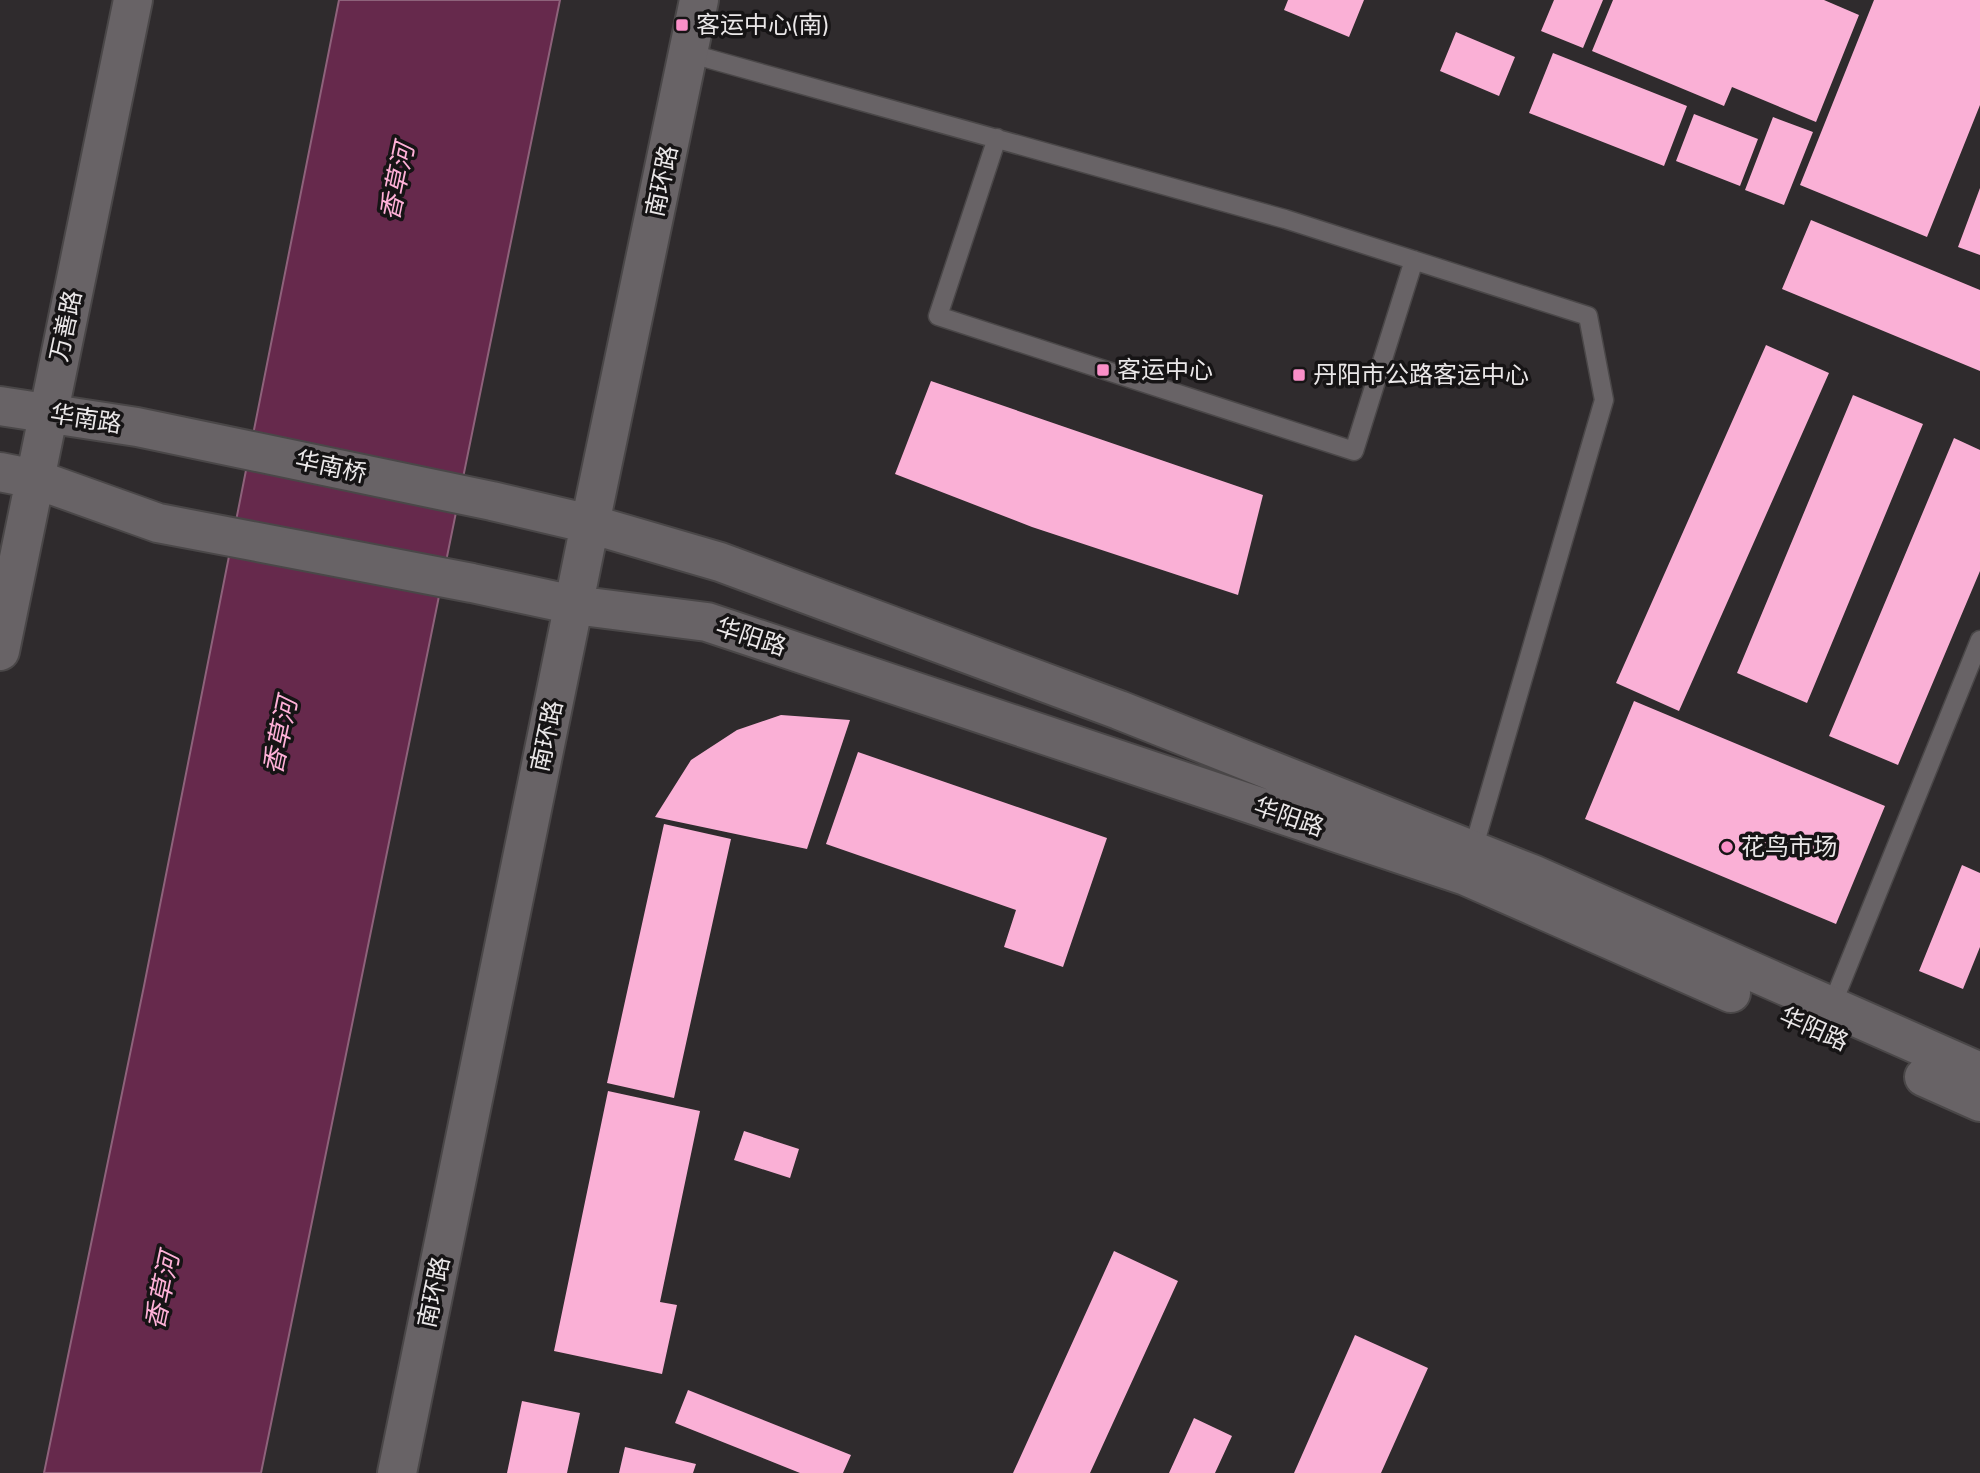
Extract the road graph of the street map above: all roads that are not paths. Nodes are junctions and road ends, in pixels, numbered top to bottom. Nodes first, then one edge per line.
1 (133, 0) edge
2 (699, 0) edge
3 (688, 53) junction
4 (997, 138) junction
5 (1413, 260) junction
6 (0, 406) edge
7 (48, 414) junction
8 (171, 434) joint
9 (18, 476) edge
10 (590, 524) junction
11 (574, 605) junction
12 (1980, 640) edge
13 (0, 651) edge
14 (1469, 864) junction
15 (1826, 1020) junction
16 (1980, 1072) edge
17 (1980, 1102) edge
18 (397, 1473) edge

1 - 7 main road, 万善路
2 - 3 main road, 南环路
3 - 4 lane
3 - 10 main road, 南环路
4 - 5 lane
4 - 5 lane
5 - 14 lane
6 - 7 main road, 华南路
7 - 8 main road, 华南路
7 - 9 main road, 万善路
8 - 10 main road, 华南桥
9 - 11 main road
9 - 13 main road, 万善路
10 - 11 main road, 南环路
10 - 14 main road
11 - 14 main road, 华阳路
11 - 18 main road, 南环路
12 - 15 lane
14 - 15 main road, 华阳路
15 - 16 main road
15 - 17 main road, 华阳路

